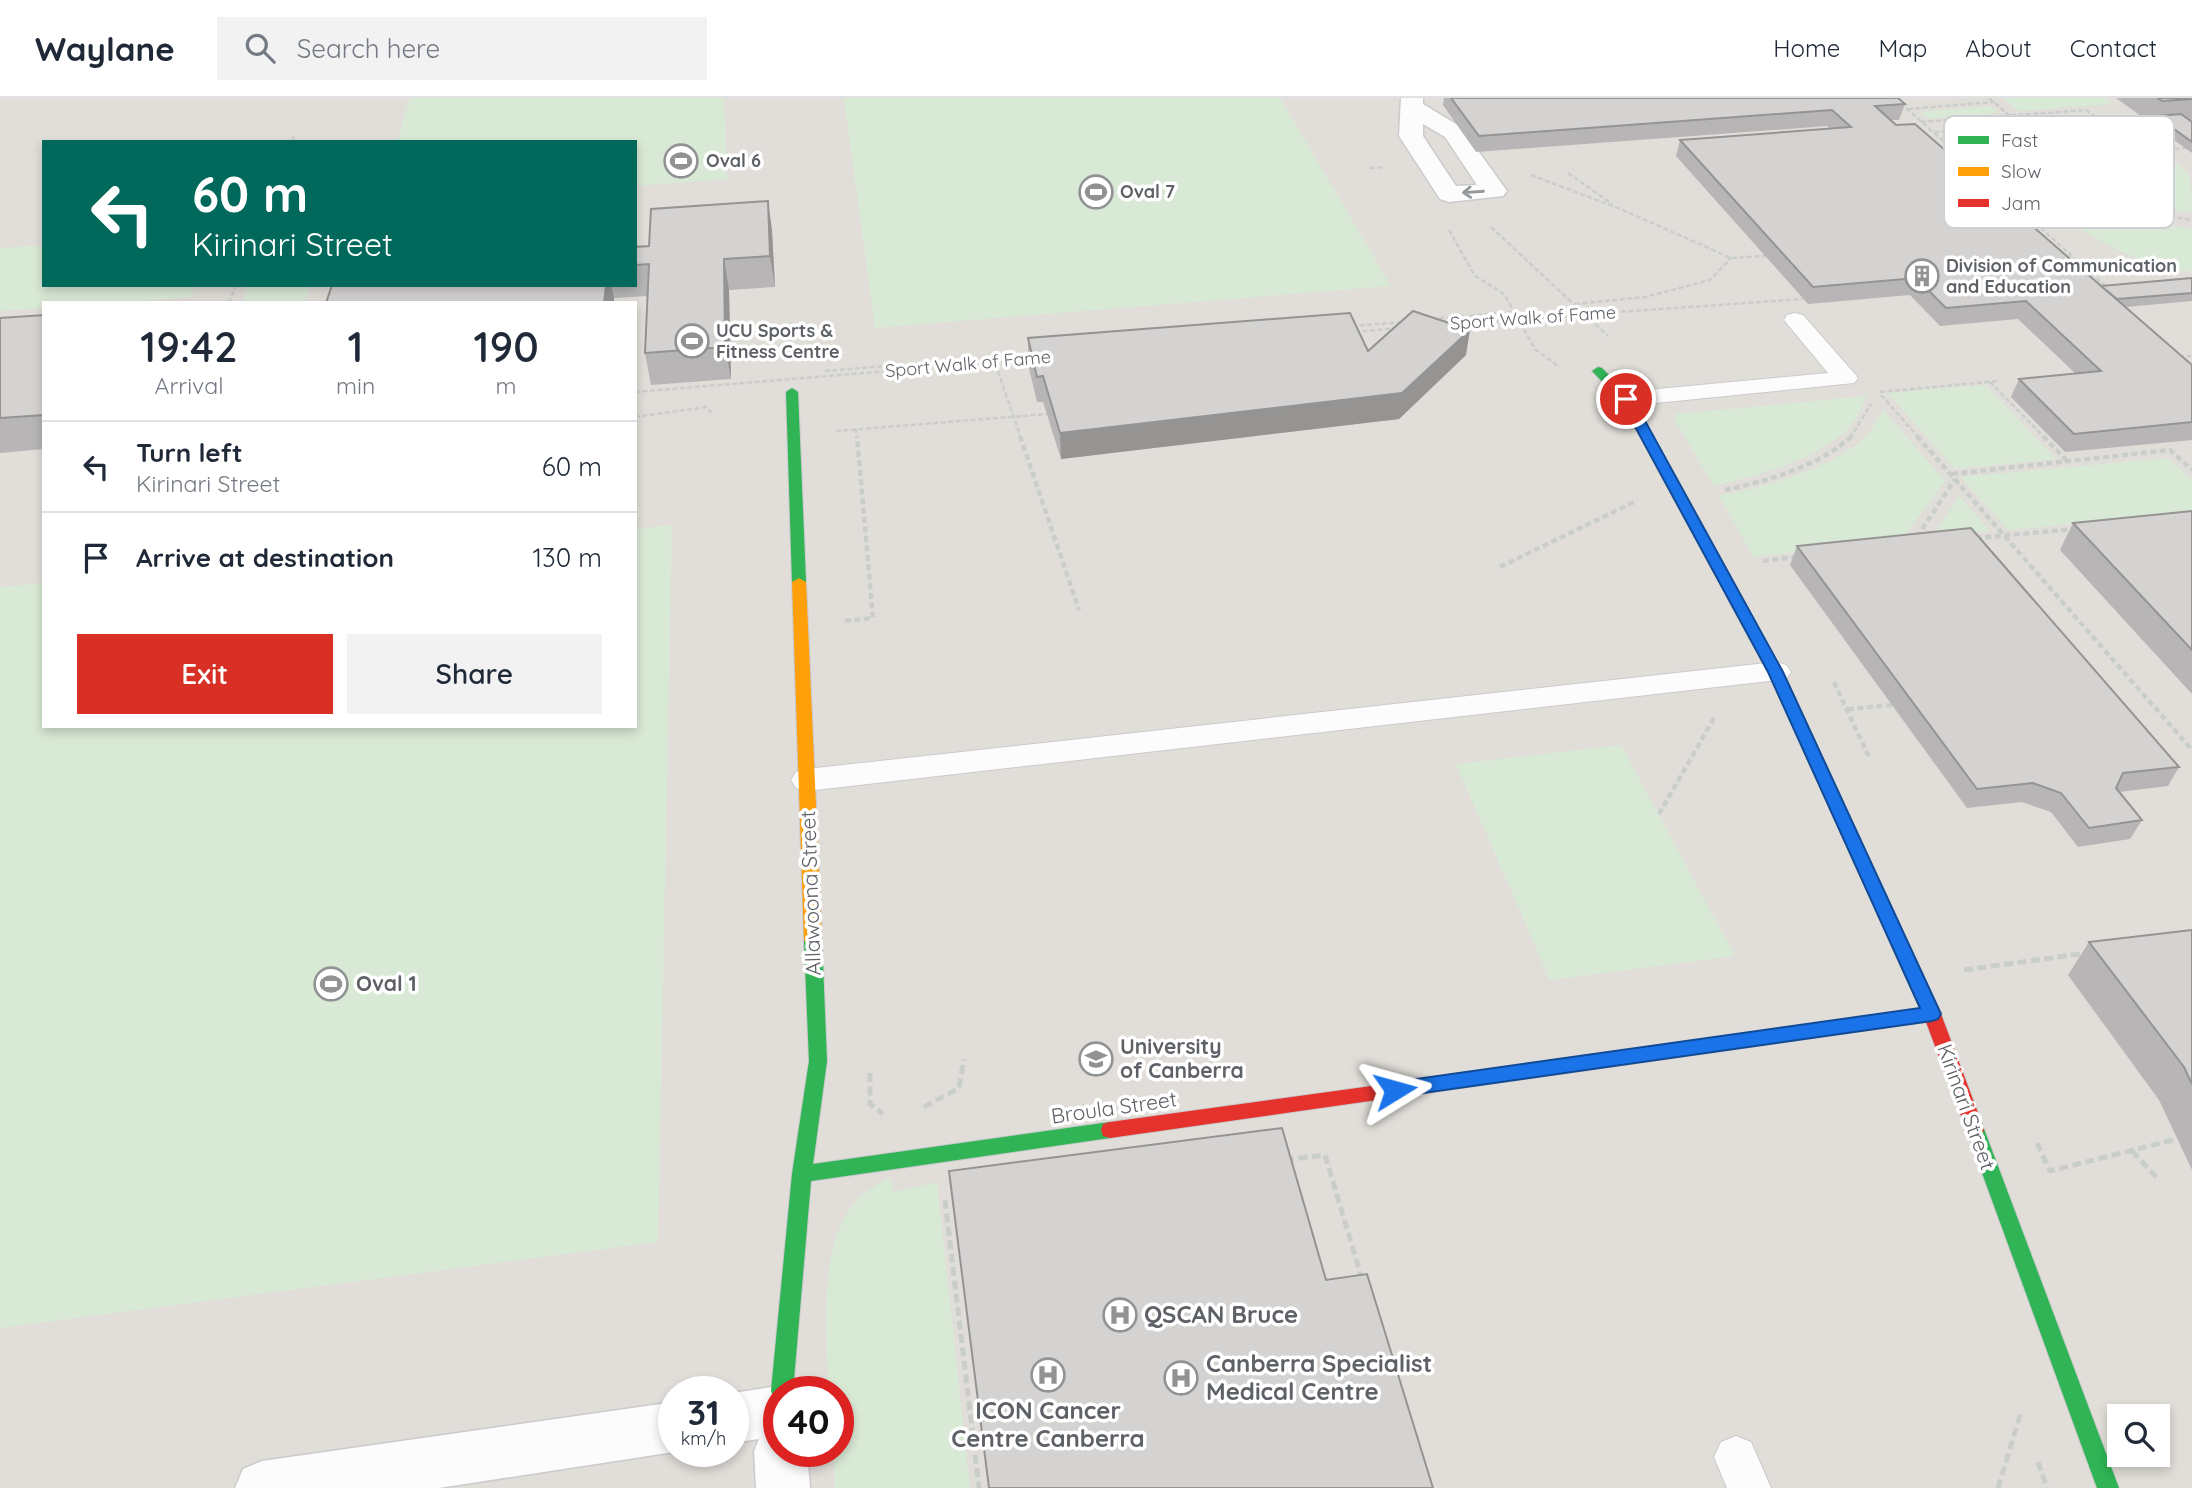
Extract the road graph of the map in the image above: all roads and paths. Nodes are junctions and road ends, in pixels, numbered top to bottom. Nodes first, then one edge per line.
1 (1895, 98) edge
2 (1989, 98) edge
3 (1412, 102) edge
4 (1994, 102) junction
5 (1908, 109) junction
6 (2011, 116) joint
7 (2095, 116) edge
8 (1944, 120) edge
9 (1921, 122) junction
10 (1944, 131) edge
11 (1934, 132) junction
12 (294, 136) dead end
13 (293, 140) edge
14 (1944, 141) edge
15 (2192, 146) edge
16 (2174, 149) edge
17 (1568, 173) dead end
18 (1528, 174) dead end
19 (1494, 191) junction
20 (1618, 208) junction
21 (2174, 218) edge
22 (2192, 220) edge
23 (2038, 228) edge
24 (1765, 256) edge
25 (1731, 258) junction
26 (2108, 296) edge
27 (1575, 304) junction
28 (1799, 310) joint
29 (1515, 312) dead end
30 (1432, 319) edge
31 (1419, 320) edge
32 (1478, 322) junction
33 (1437, 325) edge
34 (1350, 326) edge
35 (1409, 327) edge
36 (1354, 332) edge
37 (1460, 341) edge
38 (1615, 342) dead end
39 (2192, 356) edge
40 (993, 357) junction
41 (2178, 364) edge
42 (1598, 371) dead end
43 (791, 374) dead end
44 (1846, 378) junction
45 (1998, 381) dead end
46 (1989, 382) junction
47 (637, 392) edge
48 (792, 392) dead end
49 (1879, 392) junction
50 (1626, 399) junction
51 (1047, 414) edge
52 (714, 415) dead end
53 (637, 417) edge
54 (1014, 417) junction
55 (793, 434) junction
56 (2068, 461) junction
57 (2192, 470) edge
58 (1951, 474) junction
59 (1955, 479) junction
60 (1718, 491) dead end
61 (1643, 497) dead end
62 (2085, 527) edge
63 (2004, 536) junction
64 (1965, 539) edge
65 (1926, 543) edge
66 (1796, 557) edge
67 (1758, 562) dead end
68 (1500, 568) dead end
69 (1079, 610) dead end
70 (1776, 672) junction
71 (1892, 705) dead end
72 (1848, 709) dead end
73 (1727, 716) dead end
74 (2192, 750) edge
75 (807, 780) junction
76 (1659, 814) dead end
77 (2096, 951) edge
78 (1965, 983) dead end
79 (1932, 1014) junction
80 (2033, 1134) dead end
81 (2177, 1139) dead end
82 (2132, 1150) junction
83 (1280, 1161) edge
84 (802, 1174) junction
85 (2159, 1180) dead end
86 (945, 1196) dead end
87 (1364, 1288) edge
88 (783, 1376) edge
89 (2021, 1412) dead end
90 (658, 1429) edge
91 (782, 1467) edge
92 (262, 1488) edge
93 (783, 1488) edge
94 (979, 1488) edge
95 (1998, 1488) edge
96 (2108, 1488) edge

1 - 5 path
2 - 4 path
3 - 19 street
19 -> 3 street
4 - 5 path
4 - 6 path
5 - 9 path
6 - 7 path
8 - 9 path
9 - 11 path
10 - 11 path
11 - 14 path
12 - 13 path
15 - 16 path
17 - 20 path
18 - 20 path
19 - 27 path
20 - 25 path
21 - 22 path
23 - 26 path
24 - 25 path
25 - 27 path
27 - 38 path
28 - 32 path, Sport Walk of Fame, bridge
28 - 44 lane
29 - 30 path
31 - 34 path
32 - 33 path, Sport Walk of Fame, bridge
32 - 37 path
35 - 36 path, bridge
39 - 41 path
40 - 43 path
40 - 47 path, Sport Walk of Fame, bridge
40 - 54 path
42 - 50 street, Kirinari Street
44 - 49 path
44 - 50 lane
45 - 46 path
46 - 49 path
46 - 56 path
48 - 55 street, Allawoona Street
49 - 58 path
49 - 60 path
50 - 70 street, Kirinari Street
51 - 54 path
52 - 53 path
54 - 55 path
54 - 69 path
55 - 75 street, Allawoona Street
56 - 57 path
56 - 58 path
58 - 59 path
59 - 63 path
59 - 65 path
61 - 68 path
62 - 63 path
63 - 64 path
63 - 74 path
66 - 67 path
70 - 75 lane
70 - 79 street, Kirinari Street
71 - 72 path
73 - 76 path
75 - 84 street, Allawoona Street
77 - 78 path
79 - 84 street, Broula Street
79 - 96 street, Kirinari Street
80 - 82 path
81 - 82 path
82 - 85 path
83 - 87 path
84 - 88 street, Allawoona Street
86 - 94 path
89 - 95 path
90 - 92 street
91 - 93 street

